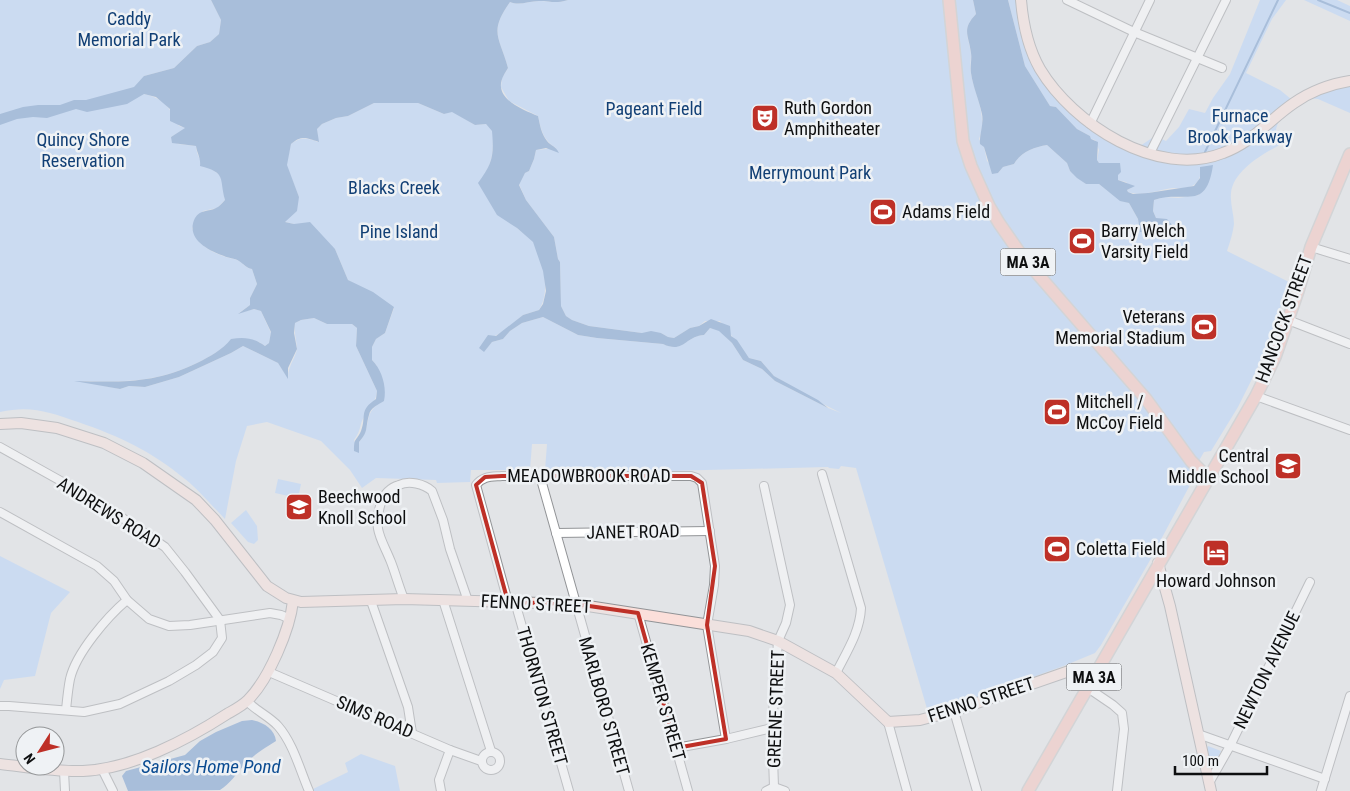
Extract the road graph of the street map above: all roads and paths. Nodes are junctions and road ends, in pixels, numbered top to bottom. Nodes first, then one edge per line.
1 (949, 0) edge
2 (1021, 0) edge
3 (1067, 0) edge
4 (1150, 0) edge
5 (1226, 0) edge
6 (1134, 32) junction
7 (1198, 58) junction
8 (1222, 68) dead end
9 (1350, 81) edge
10 (1090, 124) junction
11 (1150, 153) junction
12 (1350, 154) edge
13 (1347, 169) edge
14 (1311, 247) junction
15 (1350, 259) edge
16 (1288, 320) junction
17 (1350, 344) edge
18 (1256, 396) junction
19 (0, 424) edge
20 (1350, 430) edge
21 (0, 447) edge
22 (822, 474) dead end
23 (540, 476) junction
24 (1208, 478) junction
25 (476, 485) joint
26 (764, 486) dead end
27 (0, 512) edge
28 (710, 531) junction
29 (556, 533) junction
30 (1158, 563) junction
31 (1310, 582) dead end
32 (404, 599) junction
33 (127, 600) junction
34 (443, 600) junction
35 (293, 601) junction
36 (371, 601) junction
37 (468, 601) junction
38 (512, 602) junction
39 (575, 604) junction
40 (638, 613) junction
41 (290, 619) junction
42 (220, 620) junction
43 (707, 625) junction
44 (778, 641) junction
45 (268, 672) junction
46 (836, 673) junction
47 (1096, 674) junction
48 (1088, 688) junction
49 (1350, 696) edge
50 (247, 701) junction
51 (0, 706) edge
52 (66, 710) junction
53 (954, 711) junction
54 (888, 722) junction
55 (772, 728) junction
56 (412, 733) junction
57 (1198, 734) junction
58 (726, 739) junction
59 (1230, 746) junction
60 (676, 748) junction
61 (450, 750) junction
62 (492, 752) junction
63 (481, 761) junction
64 (0, 764) edge
65 (15, 765) edge
66 (102, 769) junction
67 (65, 770) edge
68 (64, 776) edge
69 (1325, 779) junction
70 (774, 787) junction
71 (1210, 787) edge
72 (65, 791) edge
73 (113, 791) edge
74 (308, 791) edge
75 (441, 791) edge
76 (569, 791) edge
77 (629, 791) edge
78 (688, 791) edge
79 (766, 791) edge
80 (785, 791) edge
81 (907, 791) edge
82 (977, 791) edge
83 (1028, 791) edge
84 (1117, 791) edge
85 (1321, 791) edge

1 - 24 main road, MA 3A
2 - 10 street
3 - 6 street
4 - 6 street
5 - 7 street
6 - 7 street
6 - 10 street
7 - 8 street
7 - 11 street
9 - 11 street
10 - 11 street
12 - 13 main road, HANCOCK STREET
13 - 14 main road, HANCOCK STREET
14 - 15 street
14 - 16 main road, HANCOCK STREET
16 - 17 street
16 - 18 main road, HANCOCK STREET
18 - 20 street
18 - 24 main road, HANCOCK STREET
19 - 35 street, FENNO STREET
21 - 42 street, ANDREWS ROAD
22 - 46 street
23 - 25 street, MEADOWBROOK ROAD
23 - 28 street, MEADOWBROOK ROAD
23 - 29 street, MARLBORO STREET
24 - 30 main road, HANCOCK STREET / MA 3A
25 - 38 street, THORNTON STREET
26 - 44 street, GREENE STREET
27 - 33 street
28 - 29 street, JANET ROAD
28 - 43 street
29 - 39 street, MARLBORO STREET
30 - 47 main road, HANCOCK STREET / MA 3A
30 - 57 street
31 - 59 street, NEWTON AVENUE
32 - 34 street, FENNO STREET
32 - 36 street, FENNO STREET
32 - 37 street
33 - 42 street
33 - 52 street
34 - 37 street, FENNO STREET
34 - 62 street, SIMS ROAD
35 - 36 street, FENNO STREET
35 - 41 street
36 - 56 street
37 - 38 street, FENNO STREET
38 - 39 street, FENNO STREET
38 - 76 street, THORNTON STREET
39 - 40 street, FENNO STREET
39 - 77 street, MARLBORO STREET
40 - 43 street, FENNO STREET
40 - 60 street, KEMPER STREET
41 - 42 street
41 - 45 street
42 - 52 street
43 - 44 street, FENNO STREET
43 - 58 street
44 - 46 street, FENNO STREET
44 - 55 street, GREENE STREET
45 - 50 street
45 - 56 street, SIMS ROAD
46 - 54 street, FENNO STREET
47 - 48 main road, HANCOCK STREET / MA 3A
47 - 53 street, FENNO STREET
48 - 83 main road, HANCOCK STREET / MA 3A
48 - 84 street
49 - 69 street
50 - 66 street
50 - 74 street
51 - 52 street
53 - 54 street, FENNO STREET
53 - 82 street
54 - 81 street
55 - 58 street
55 - 70 street, GREENE STREET
56 - 61 street, SIMS ROAD
57 - 59 street
57 - 71 street
58 - 60 street
59 - 69 street
59 - 71 street, NEWTON AVENUE
60 - 78 street, KEMPER STREET
61 - 63 street, SIMS ROAD
61 - 75 street
62 - 63 street
62 - 63 street, SIMS ROAD
64 - 65 street
66 - 67 street
66 - 73 street
68 - 72 street
69 - 85 street
70 - 79 street
70 - 80 street

